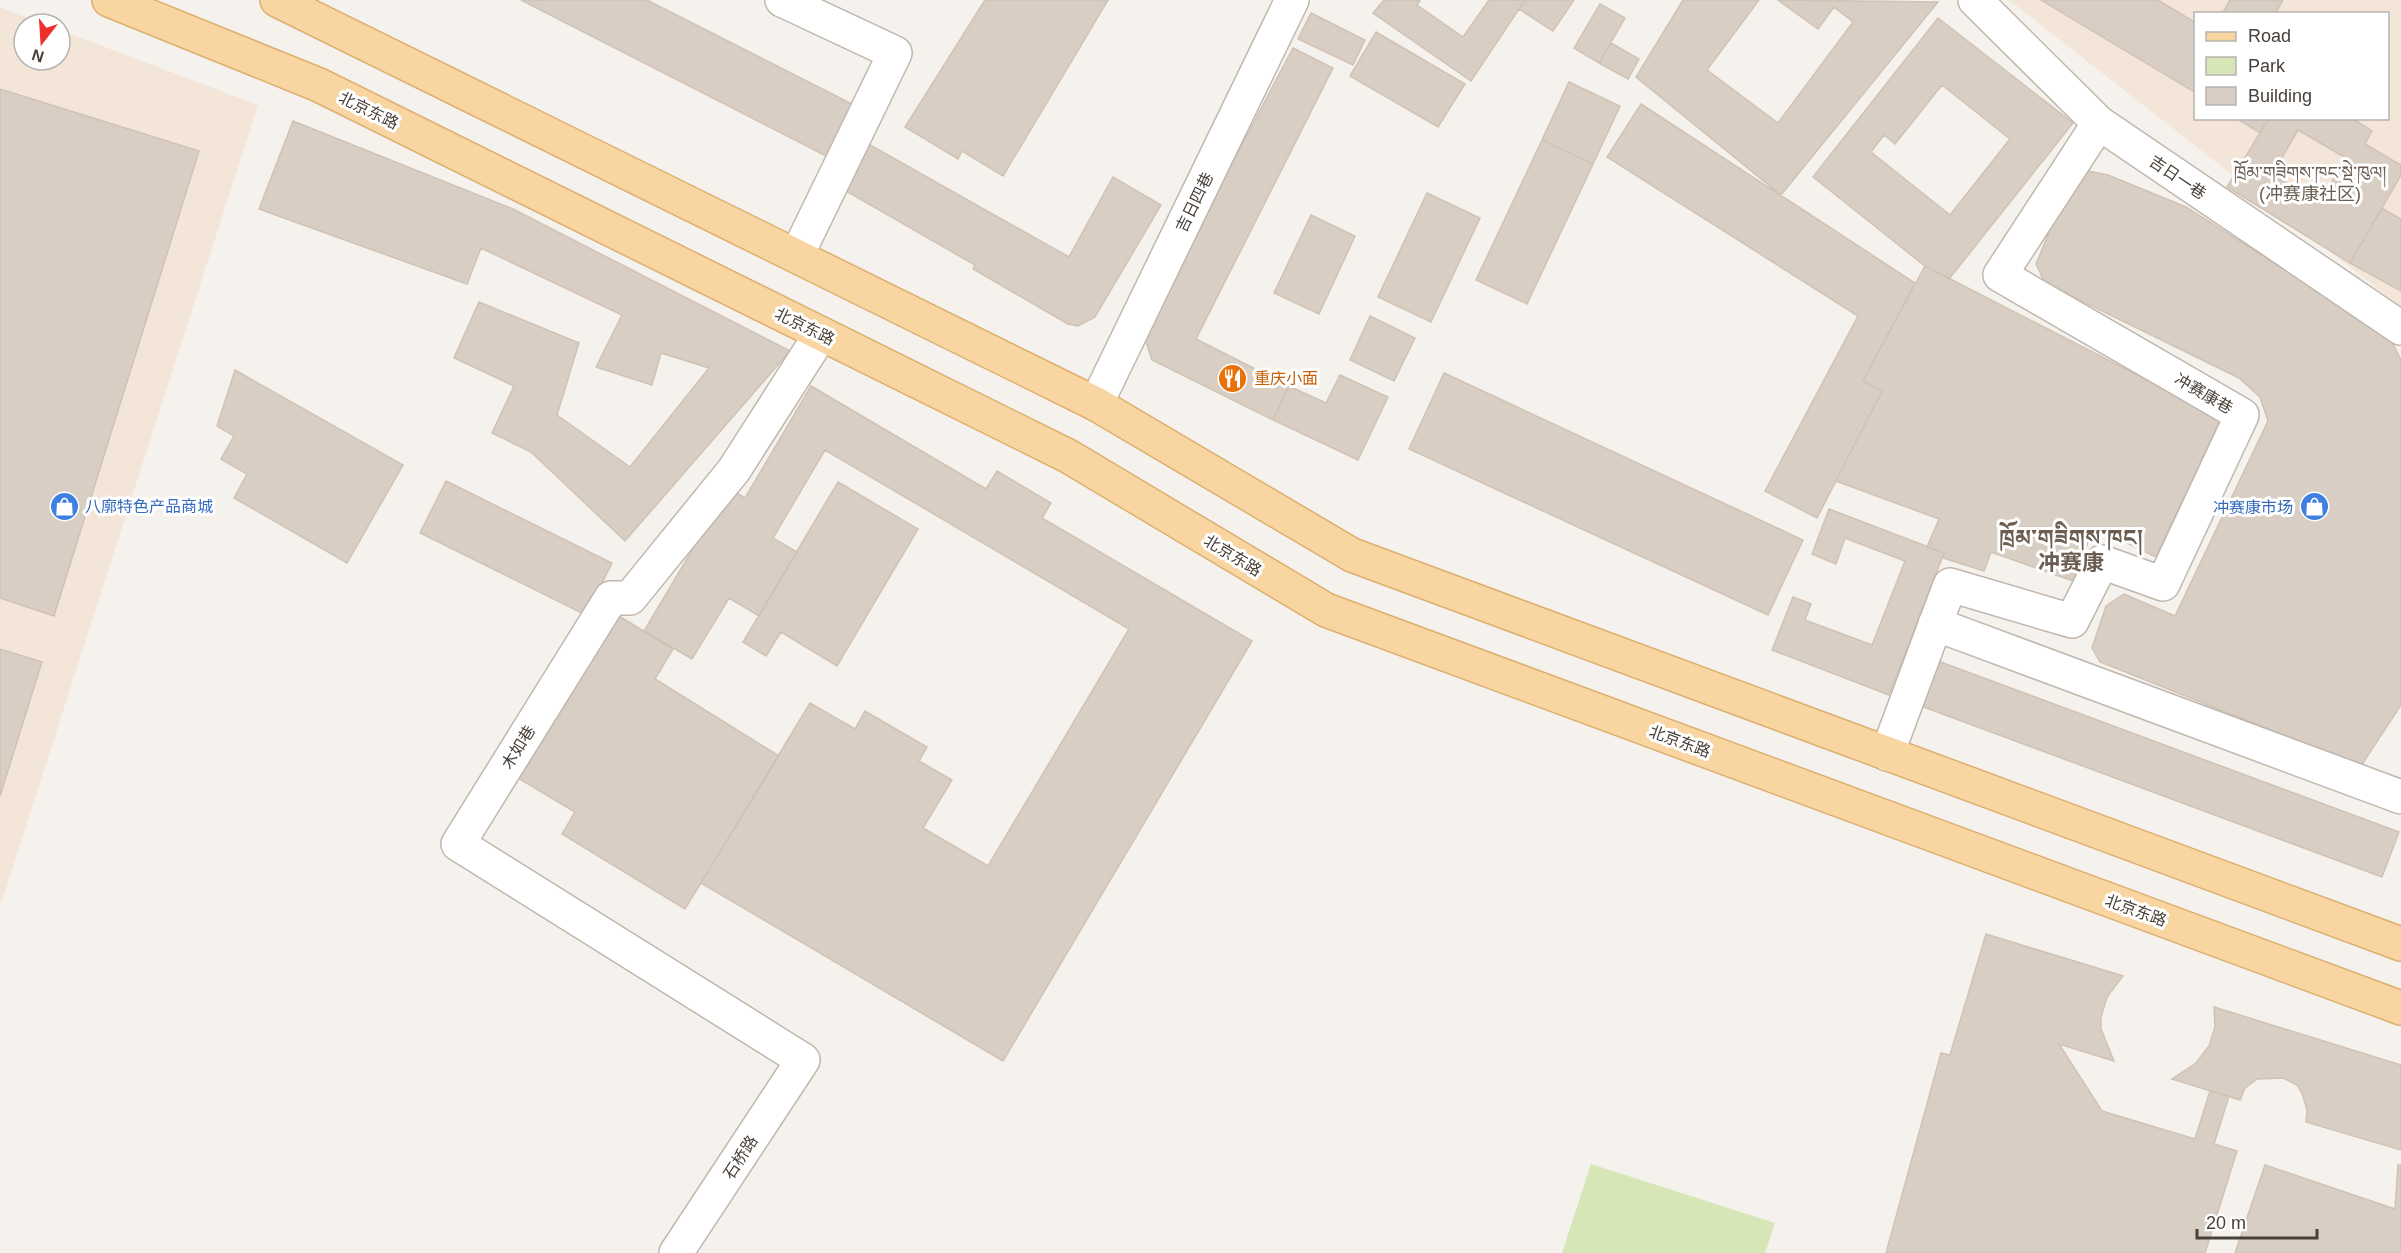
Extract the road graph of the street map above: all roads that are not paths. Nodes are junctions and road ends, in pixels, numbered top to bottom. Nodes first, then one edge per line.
1 (109, 0) edge
2 (277, 0) edge
3 (782, 0) edge
4 (1292, 0) edge
5 (1975, 0) edge
6 (2099, 123) junction
7 (797, 255) junction
8 (2401, 328) edge
9 (821, 334) junction
10 (1096, 404) junction
11 (1935, 624) junction
12 (1887, 754) junction
13 (2401, 797) edge
14 (2401, 944) edge
15 (2401, 1008) edge
16 (803, 1060) joint
17 (676, 1253) edge

1 - 9 main road, 北京东路
2 - 7 main road
3 - 7 street
4 - 10 street, 吉日四巷
5 - 6 street, 吉日一巷
6 - 8 street, 吉日一巷
6 - 11 street, 冲赛康巷
7 - 10 main road
9 - 15 main road, 北京东路
9 - 16 street, 木如巷
10 - 12 main road
11 - 12 street, 冲赛康巷
11 - 13 street
12 - 14 main road
16 - 17 street, 石桥路

